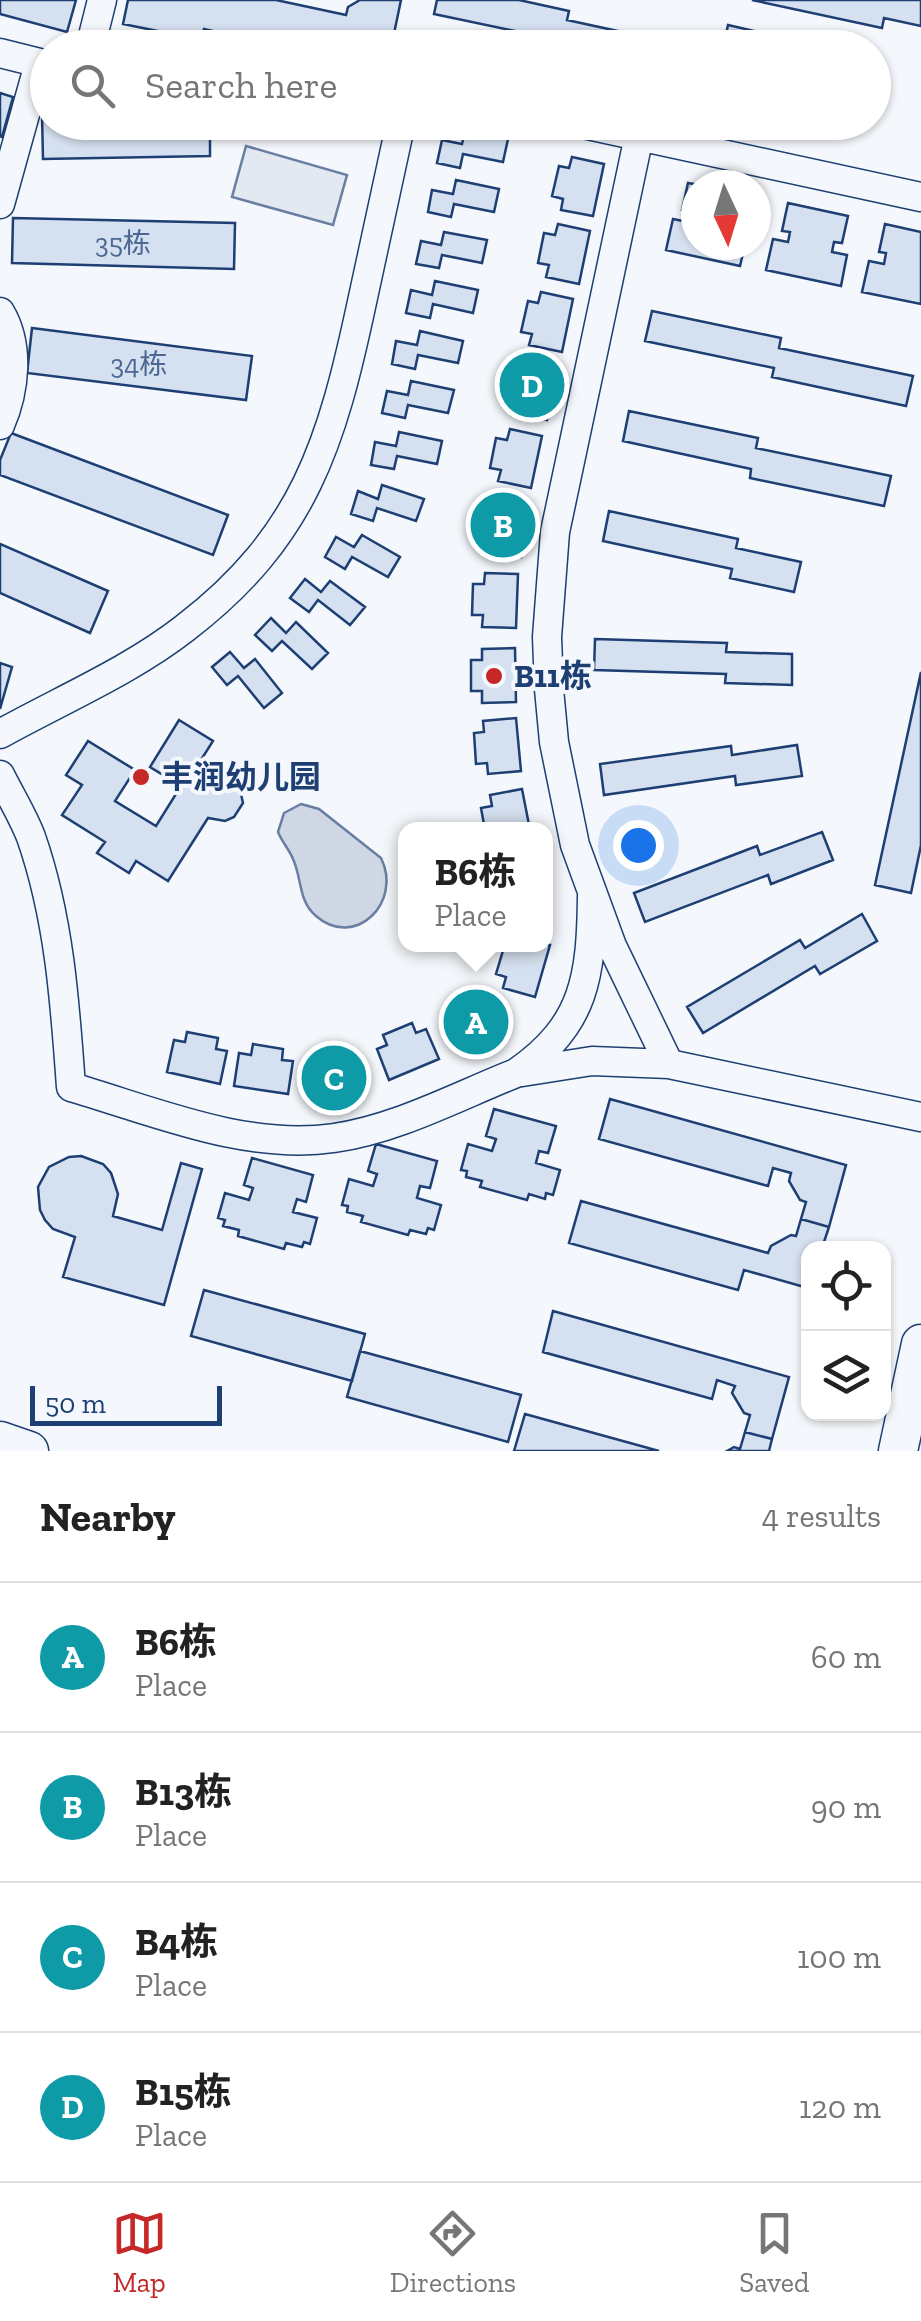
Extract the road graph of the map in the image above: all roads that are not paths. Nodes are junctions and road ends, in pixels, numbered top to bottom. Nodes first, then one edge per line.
1 (102, 0) edge
2 (94, 30) edge
3 (0, 53) edge
4 (30, 61) edge
5 (30, 106) edge
6 (397, 140) edge
7 (638, 140) edge
8 (658, 140) edge
9 (921, 196) edge
10 (0, 204) edge
11 (0, 312) edge
12 (0, 424) edge
13 (0, 734) edge
14 (0, 775) edge
15 (592, 896) junction
16 (669, 1064) junction
17 (516, 1073) junction
18 (921, 1117) edge
19 (921, 1344) edge
20 (0, 1441) edge
21 (29, 1451) edge
22 (898, 1451) edge

1 - 2 street
3 - 4 street
5 - 10 street
6 - 13 street
7 - 15 street
8 - 9 street
11 - 12 street
14 - 17 street
15 - 16 street
15 - 17 street
16 - 17 street
16 - 18 street
19 - 22 main road
20 - 21 main road

